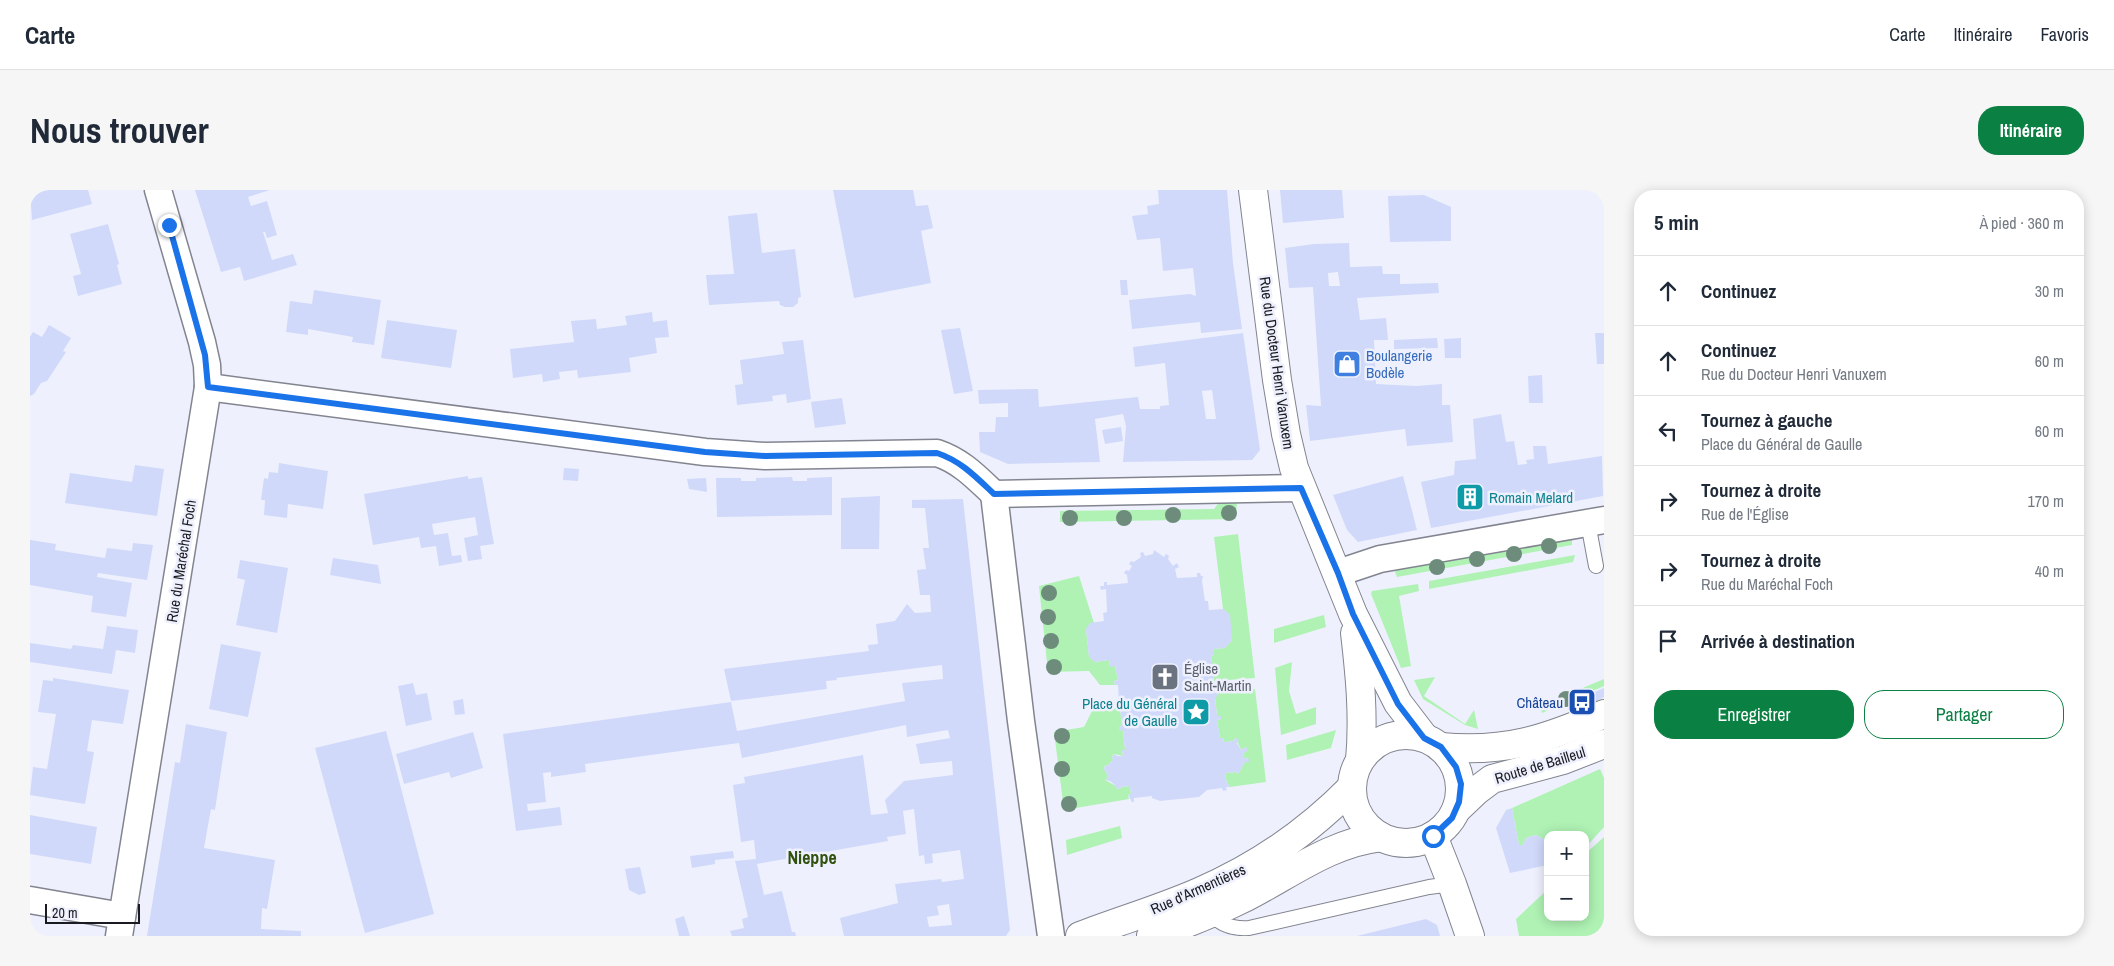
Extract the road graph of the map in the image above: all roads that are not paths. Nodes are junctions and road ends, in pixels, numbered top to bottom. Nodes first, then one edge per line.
1 (158, 190) edge
2 (1253, 190) edge
3 (208, 387) junction
4 (1301, 488) junction
5 (994, 494) junction
6 (1596, 522) edge
7 (1596, 566) dead end
8 (1338, 573) junction
9 (1353, 614) junction
10 (1604, 714) edge
11 (1433, 742) junction
12 (1604, 744) edge
13 (1360, 760) junction
14 (1352, 787) junction
15 (1456, 810) junction
16 (1381, 836) junction
17 (1433, 836) junction
18 (1452, 884) junction
19 (30, 900) edge
20 (1204, 903) junction
21 (120, 926) edge
22 (1051, 936) edge
23 (1080, 936) edge
24 (1151, 936) edge
25 (1470, 936) edge

1 - 3 street, Rue du Maréchal Foch
2 - 4 main road, Rue du Docteur Henri Vanuxem
3 - 5 street
3 - 21 street, Rue du Maréchal Foch
4 - 5 street
4 - 8 main road, Rue du Docteur Henri Vanuxem
5 - 22 street
6 - 7 lane
6 - 8 street
8 - 9 main road, Rue du Docteur Henri Vanuxem
9 - 11 main road, Rue du Docteur Henri Vanuxem
9 - 13 main road, Rue du Docteur Henri Vanuxem
10 - 11 main road, Route de Bailleul
11 - 13 main road
11 - 15 main road
12 - 15 main road, Route de Bailleul
13 - 14 main road
14 - 16 main road
14 - 20 main road, Rue d'Armentières
15 - 17 main road
16 - 17 main road
16 - 20 main road, Rue d'Armentières
17 - 18 main road
18 - 20 lane
18 - 25 main road
19 - 21 street
20 - 23 main road, Rue d'Armentières
20 - 24 main road, Rue d'Armentières

